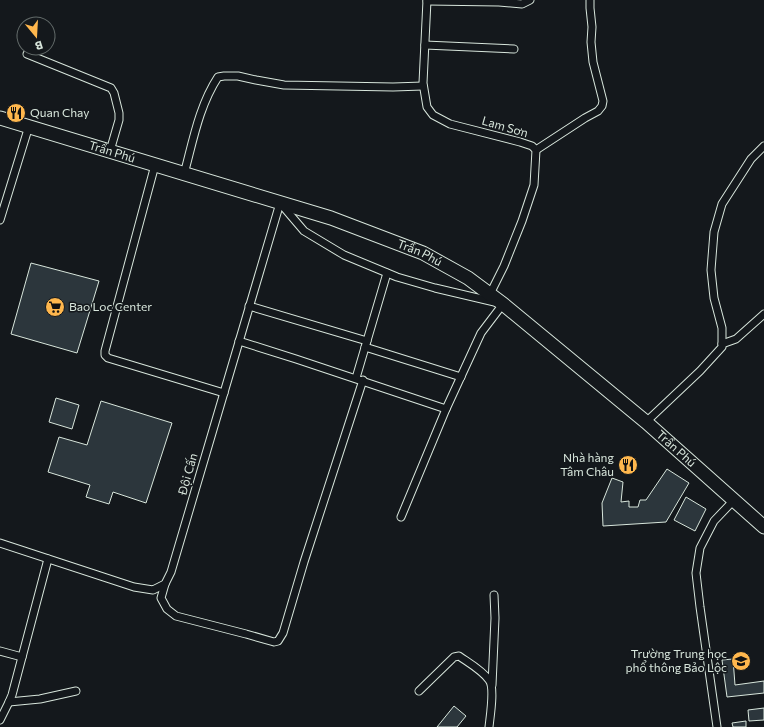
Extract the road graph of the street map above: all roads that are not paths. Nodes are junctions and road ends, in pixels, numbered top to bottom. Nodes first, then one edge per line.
1 (427, 0) edge
2 (530, 0) edge
3 (590, 0) edge
4 (424, 45) junction
5 (514, 49) dead end
6 (32, 56) edge
7 (423, 86) junction
8 (0, 118) edge
9 (29, 126) junction
10 (764, 146) edge
11 (536, 150) junction
12 (110, 151) junction
13 (154, 165) junction
14 (184, 174) junction
15 (280, 203) junction
16 (0, 220) edge
17 (387, 273) junction
18 (490, 294) junction
19 (503, 304) junction
20 (249, 306) junction
21 (764, 314) edge
22 (239, 341) junction
23 (366, 344) junction
24 (722, 344) junction
25 (460, 377) junction
26 (359, 379) junction
27 (224, 393) junction
28 (446, 408) junction
29 (646, 422) junction
30 (734, 500) junction
31 (401, 517) dead end
32 (764, 527) edge
33 (0, 543) edge
34 (48, 559) junction
35 (165, 584) junction
36 (494, 595) dead end
37 (0, 651) edge
38 (22, 657) junction
39 (492, 687) junction
40 (76, 691) dead end
41 (419, 691) dead end
42 (9, 702) junction
43 (0, 720) edge
44 (489, 727) edge
45 (717, 727) edge

1 - 2 street
1 - 4 street, Lam Sơn
3 - 11 street
4 - 5 street
4 - 7 street, Lam Sơn
6 - 12 street
7 - 11 street, Lam Sơn
7 - 14 street
8 - 9 highway, Trần Phú
9 - 12 highway, Trần Phú
9 - 16 street
10 - 24 street
11 - 18 street, Lam Sơn
12 - 13 highway, Trần Phú
13 - 14 highway, Trần Phú
13 - 27 street
14 - 15 highway, Trần Phú
15 - 17 street
15 - 18 highway, Trần Phú
15 - 20 street, Đội Cấn
17 - 19 street
17 - 23 street
18 - 19 highway, Trần Phú
19 - 25 street
19 - 29 highway, Trần Phú
20 - 22 street, Đội Cấn
20 - 23 street
21 - 24 street
22 - 26 street
22 - 27 street, Đội Cấn
23 - 25 street
23 - 26 street
24 - 29 street
25 - 28 street
26 - 28 street
26 - 35 street, Đội Cấn
27 - 35 street, Đội Cấn
28 - 31 street
29 - 30 highway, Trần Phú
30 - 32 highway, Trần Phú
30 - 45 street
33 - 34 street
34 - 35 street
34 - 38 street
36 - 39 street
37 - 38 street
38 - 42 street
39 - 41 street
39 - 44 street
40 - 42 street
42 - 43 street

